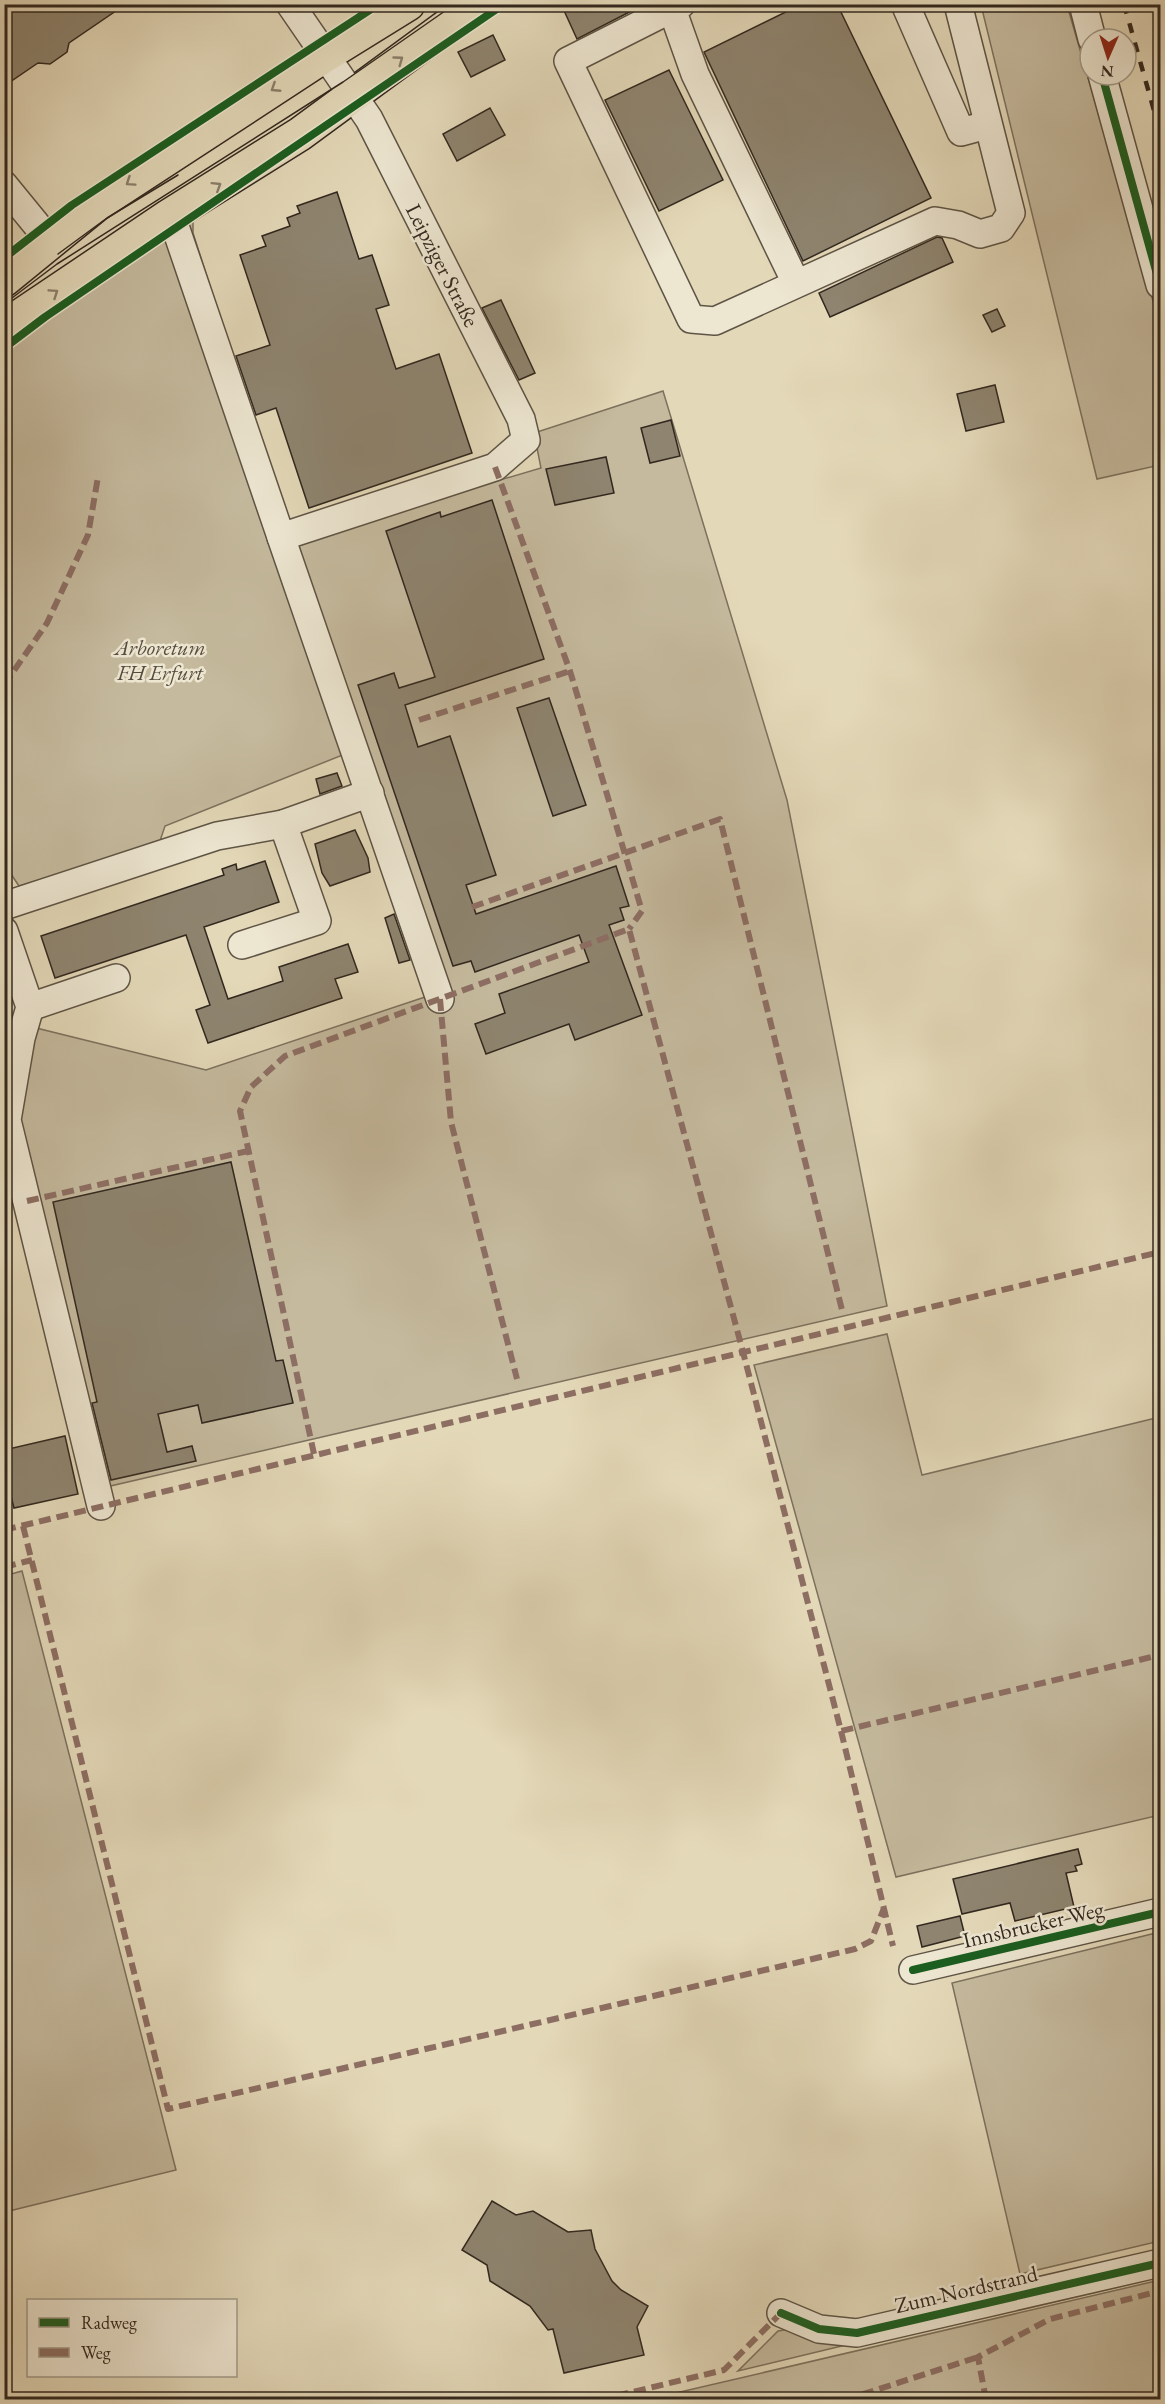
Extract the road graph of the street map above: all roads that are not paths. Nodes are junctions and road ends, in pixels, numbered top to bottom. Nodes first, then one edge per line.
1 (290, 4) edge
2 (408, 4) edge
3 (477, 4) edge
4 (905, 4) edge
5 (958, 4) edge
6 (1083, 4) edge
7 (676, 7) edge
8 (1089, 27) edge
9 (324, 56) junction
10 (1105, 87) edge
11 (352, 95) junction
12 (987, 125) junction
13 (4, 185) edge
14 (169, 216) junction
15 (55, 237) junction
16 (4, 280) edge
17 (796, 283) junction
18 (1161, 285) edge
19 (4, 327) edge
20 (281, 537) junction
21 (370, 794) junction
22 (283, 824) junction
23 (4, 906) edge
24 (4, 931) edge
25 (242, 945) dead end
26 (116, 978) dead end
27 (440, 999) dead end
28 (30, 1007) junction
29 (13, 1042) edge
30 (101, 1506) dead end
31 (1161, 1912) edge
32 (914, 1970) dead end
33 (1161, 2263) edge
34 (781, 2313) dead end

1 - 9 street, Leipziger Straße
2 - 9 main road
11 -> 3 main road
4 - 12 street
5 - 12 street
6 - 8 street
7 - 17 street
7 - 17 street
9 - 11 street, Leipziger Straße
9 -> 15 main road
10 - 18 street
14 -> 11 main road
11 - 20 street, Leipziger Straße
12 - 17 street
13 - 15 street
19 -> 14 main road
14 - 20 street
15 - 16 main road
20 - 21 street
21 - 22 street
21 - 27 street
22 - 23 street
22 - 25 street
24 - 28 street
26 - 28 street
28 - 29 street
29 - 30 street
31 - 32 street, Innsbrucker Weg
33 - 34 street, Zum Nordstrand

